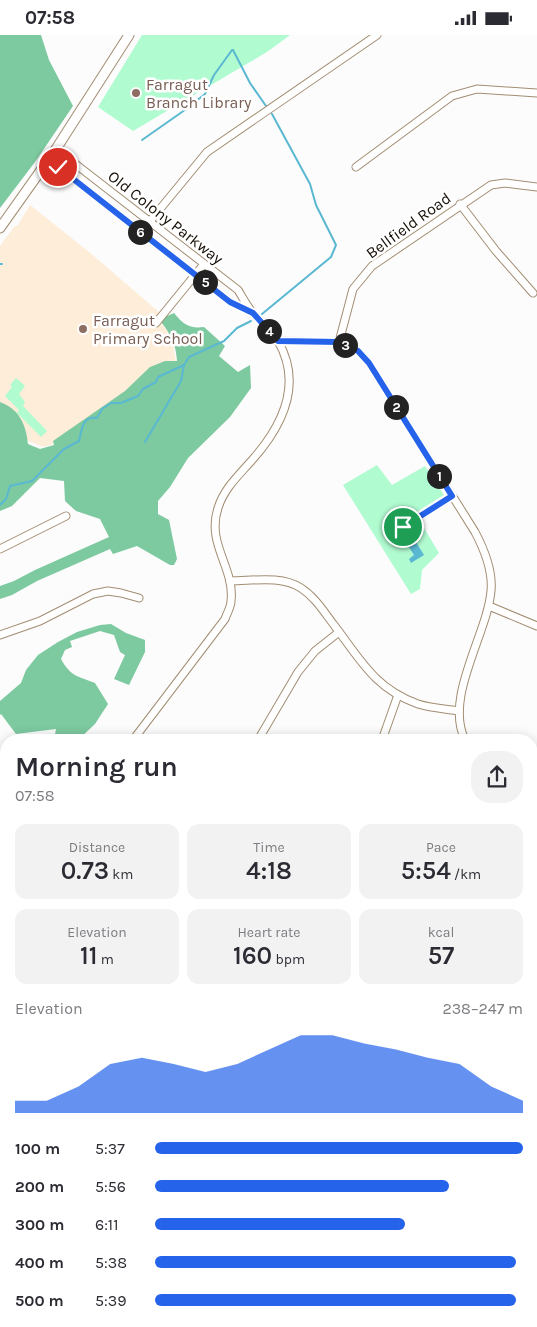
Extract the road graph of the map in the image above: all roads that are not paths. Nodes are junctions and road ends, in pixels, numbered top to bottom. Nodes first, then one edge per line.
1 (129, 35) edge
2 (377, 35) edge
3 (537, 93) edge
4 (56, 149) junction
5 (49, 160) junction
6 (356, 167) dead end
7 (537, 187) edge
8 (460, 204) junction
9 (150, 221) junction
10 (0, 228) edge
11 (140, 232) junction
12 (204, 264) junction
13 (196, 274) junction
14 (533, 293) dead end
15 (253, 313) junction
16 (156, 323) dead end
17 (278, 341) junction
18 (339, 342) junction
19 (452, 496) junction
20 (66, 516) dead end
21 (403, 527) dead end
22 (0, 549) edge
23 (230, 581) junction
24 (139, 598) dead end
25 (489, 606) junction
26 (537, 626) edge
27 (339, 633) junction
28 (0, 635) edge
29 (398, 695) junction
30 (459, 711) junction
31 (138, 734) edge
32 (262, 734) edge
33 (384, 734) edge
34 (464, 734) edge

1 - 4 main road
2 - 9 street
3 - 6 street
4 - 5 main road
4 - 9 street, Old Colony Parkway
5 - 10 main road
5 - 11 street, Old Colony Parkway
7 - 8 street, Bellfield Road
8 - 14 street
8 - 18 street, Bellfield Road
9 - 11 street
9 - 12 street, Old Colony Parkway
11 - 13 street, Old Colony Parkway
12 - 13 street
12 - 15 street, Old Colony Parkway
13 - 15 street, Old Colony Parkway
13 - 16 street
15 - 17 street, Old Colony Parkway
17 - 18 street
17 - 23 street
18 - 19 street
19 - 21 street
19 - 25 street
20 - 22 street
23 - 27 street
23 - 31 street
24 - 28 street
25 - 26 street
25 - 30 street
27 - 29 street
27 - 32 street
29 - 30 street
29 - 33 street
30 - 34 street

